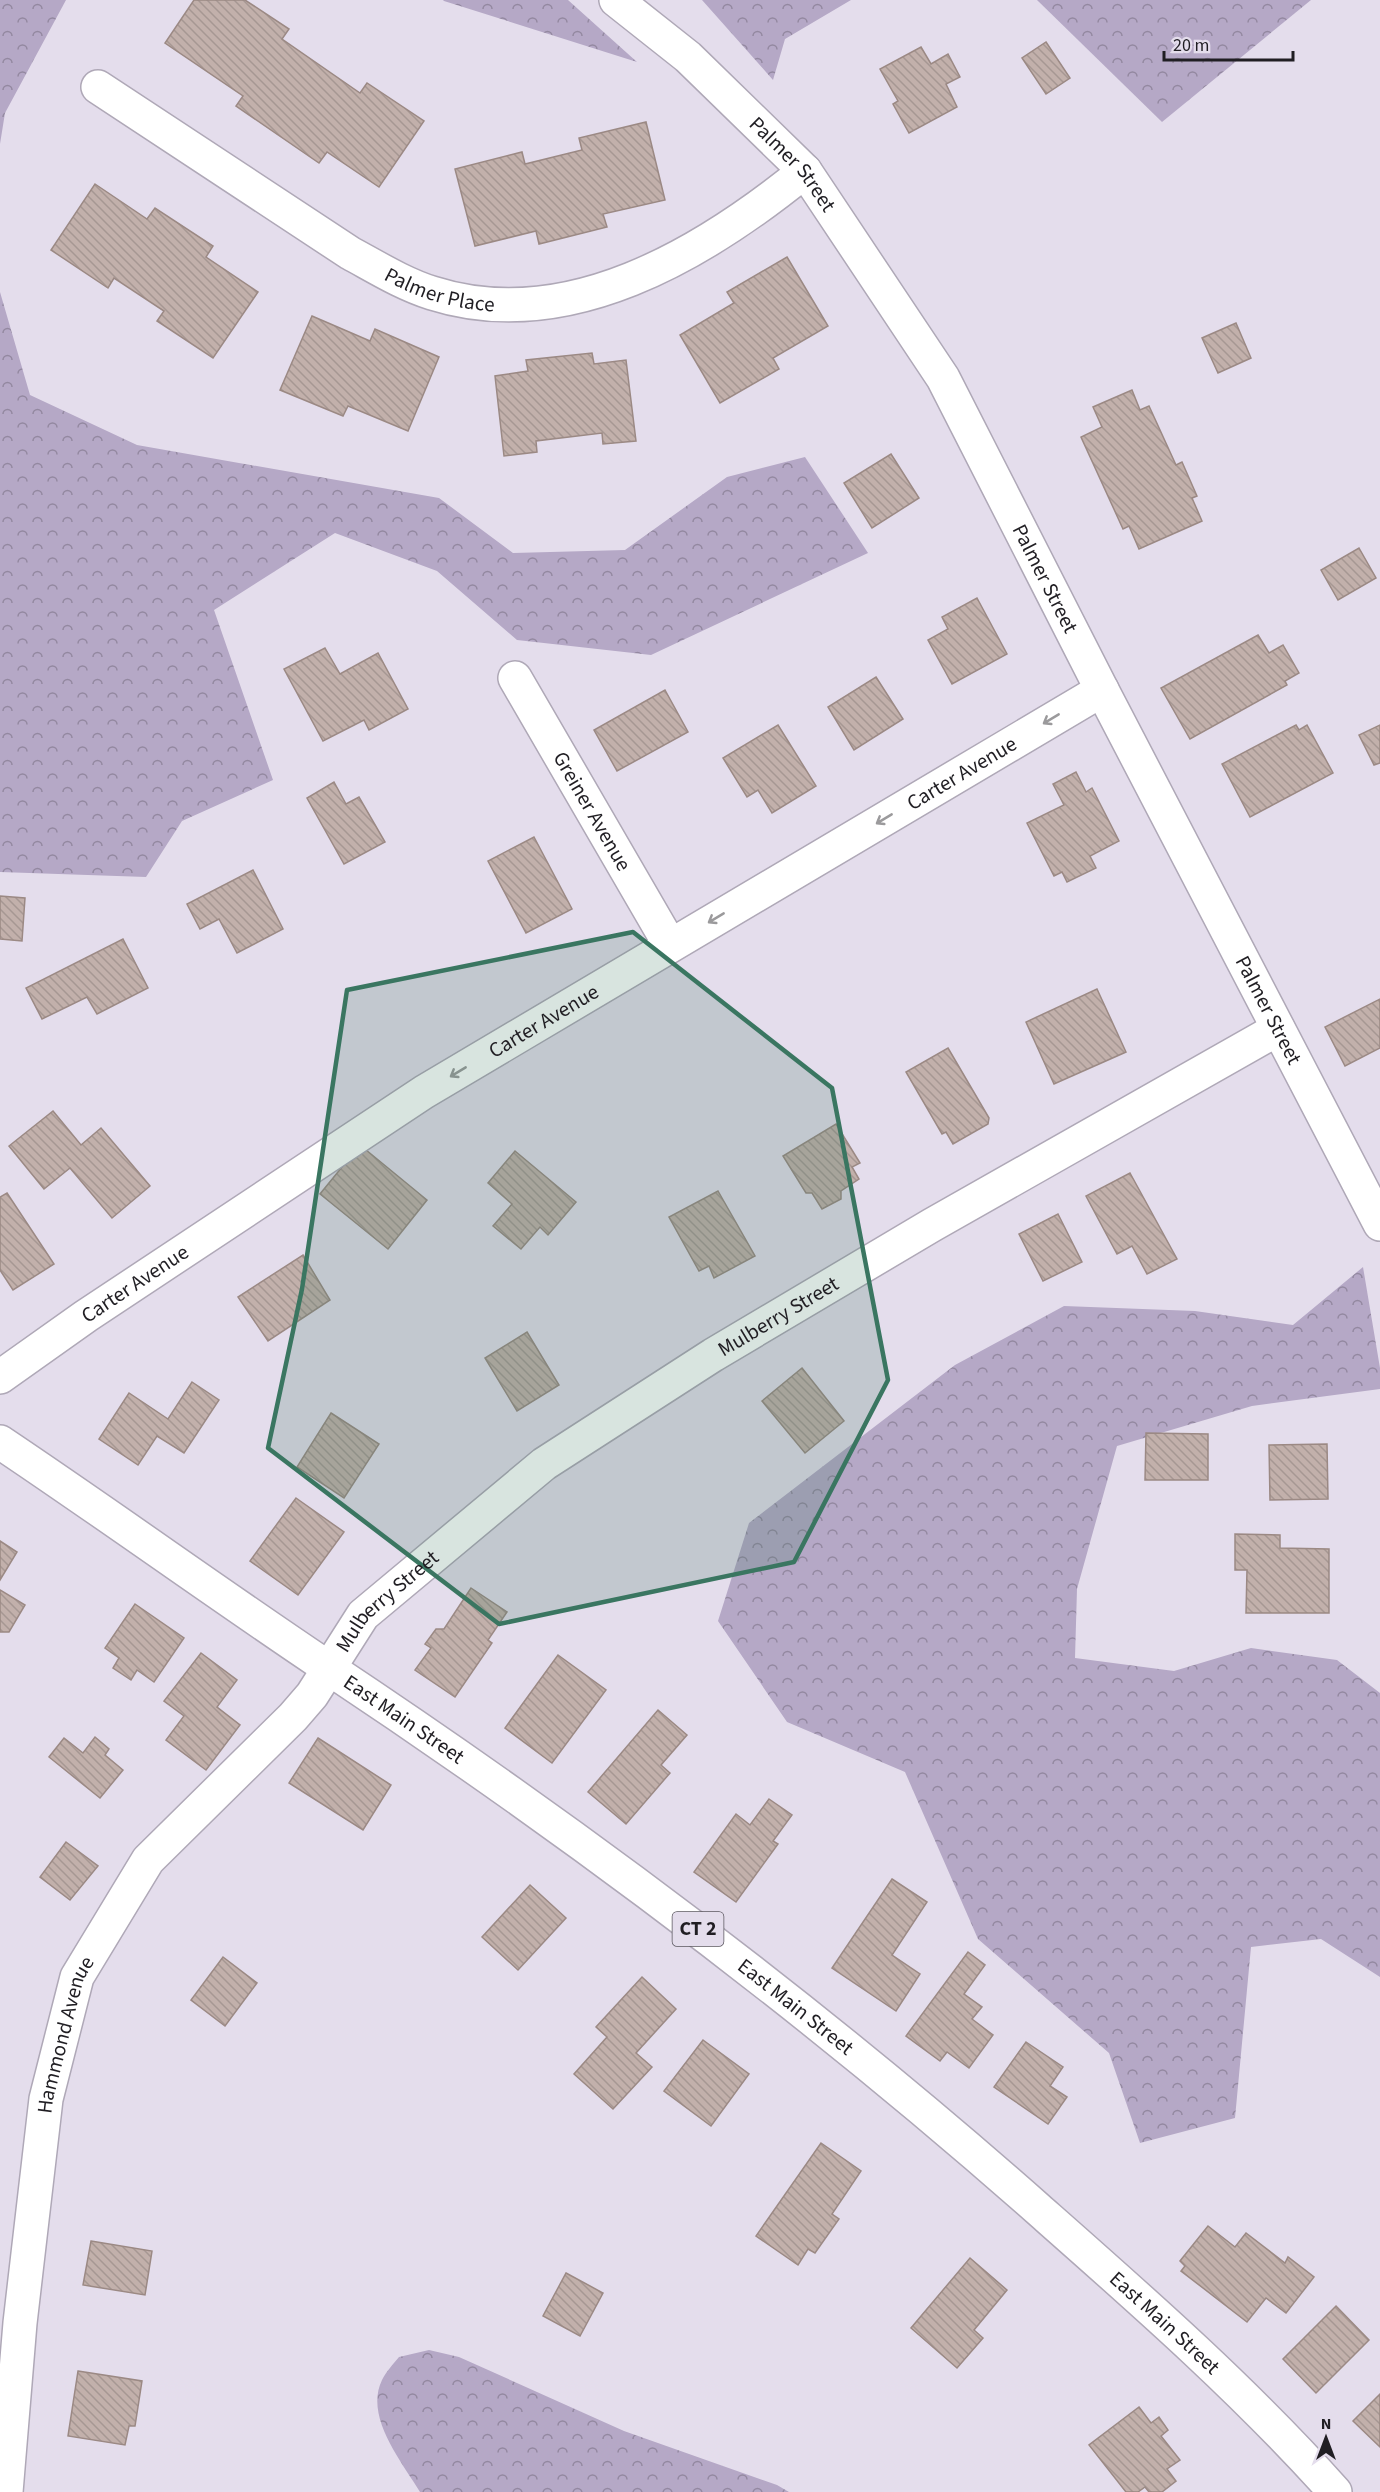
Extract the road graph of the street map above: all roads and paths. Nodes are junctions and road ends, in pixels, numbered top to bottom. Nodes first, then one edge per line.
1 (616, 0) edge
2 (98, 87) dead end
3 (805, 171) junction
4 (515, 678) dead end
5 (1102, 690) junction
6 (670, 945) junction
7 (1278, 1029) junction
8 (1380, 1224) edge
9 (0, 1377) edge
10 (0, 1442) edge
11 (328, 1668) junction
12 (6, 2492) edge
13 (1335, 2492) edge

1 - 3 main road, Palmer Street
2 - 3 main road, Palmer Place
3 - 5 main road, Palmer Street
4 - 6 main road, Greiner Avenue
5 -> 6 main road, Carter Avenue
5 - 7 main road, Palmer Street
6 -> 9 main road, Carter Avenue
7 - 8 main road, Palmer Street
7 - 11 main road, Mulberry Street
10 - 11 main road, East Main Street / CT 2
11 - 12 main road, Hammond Avenue
11 - 13 main road, East Main Street / CT 2

